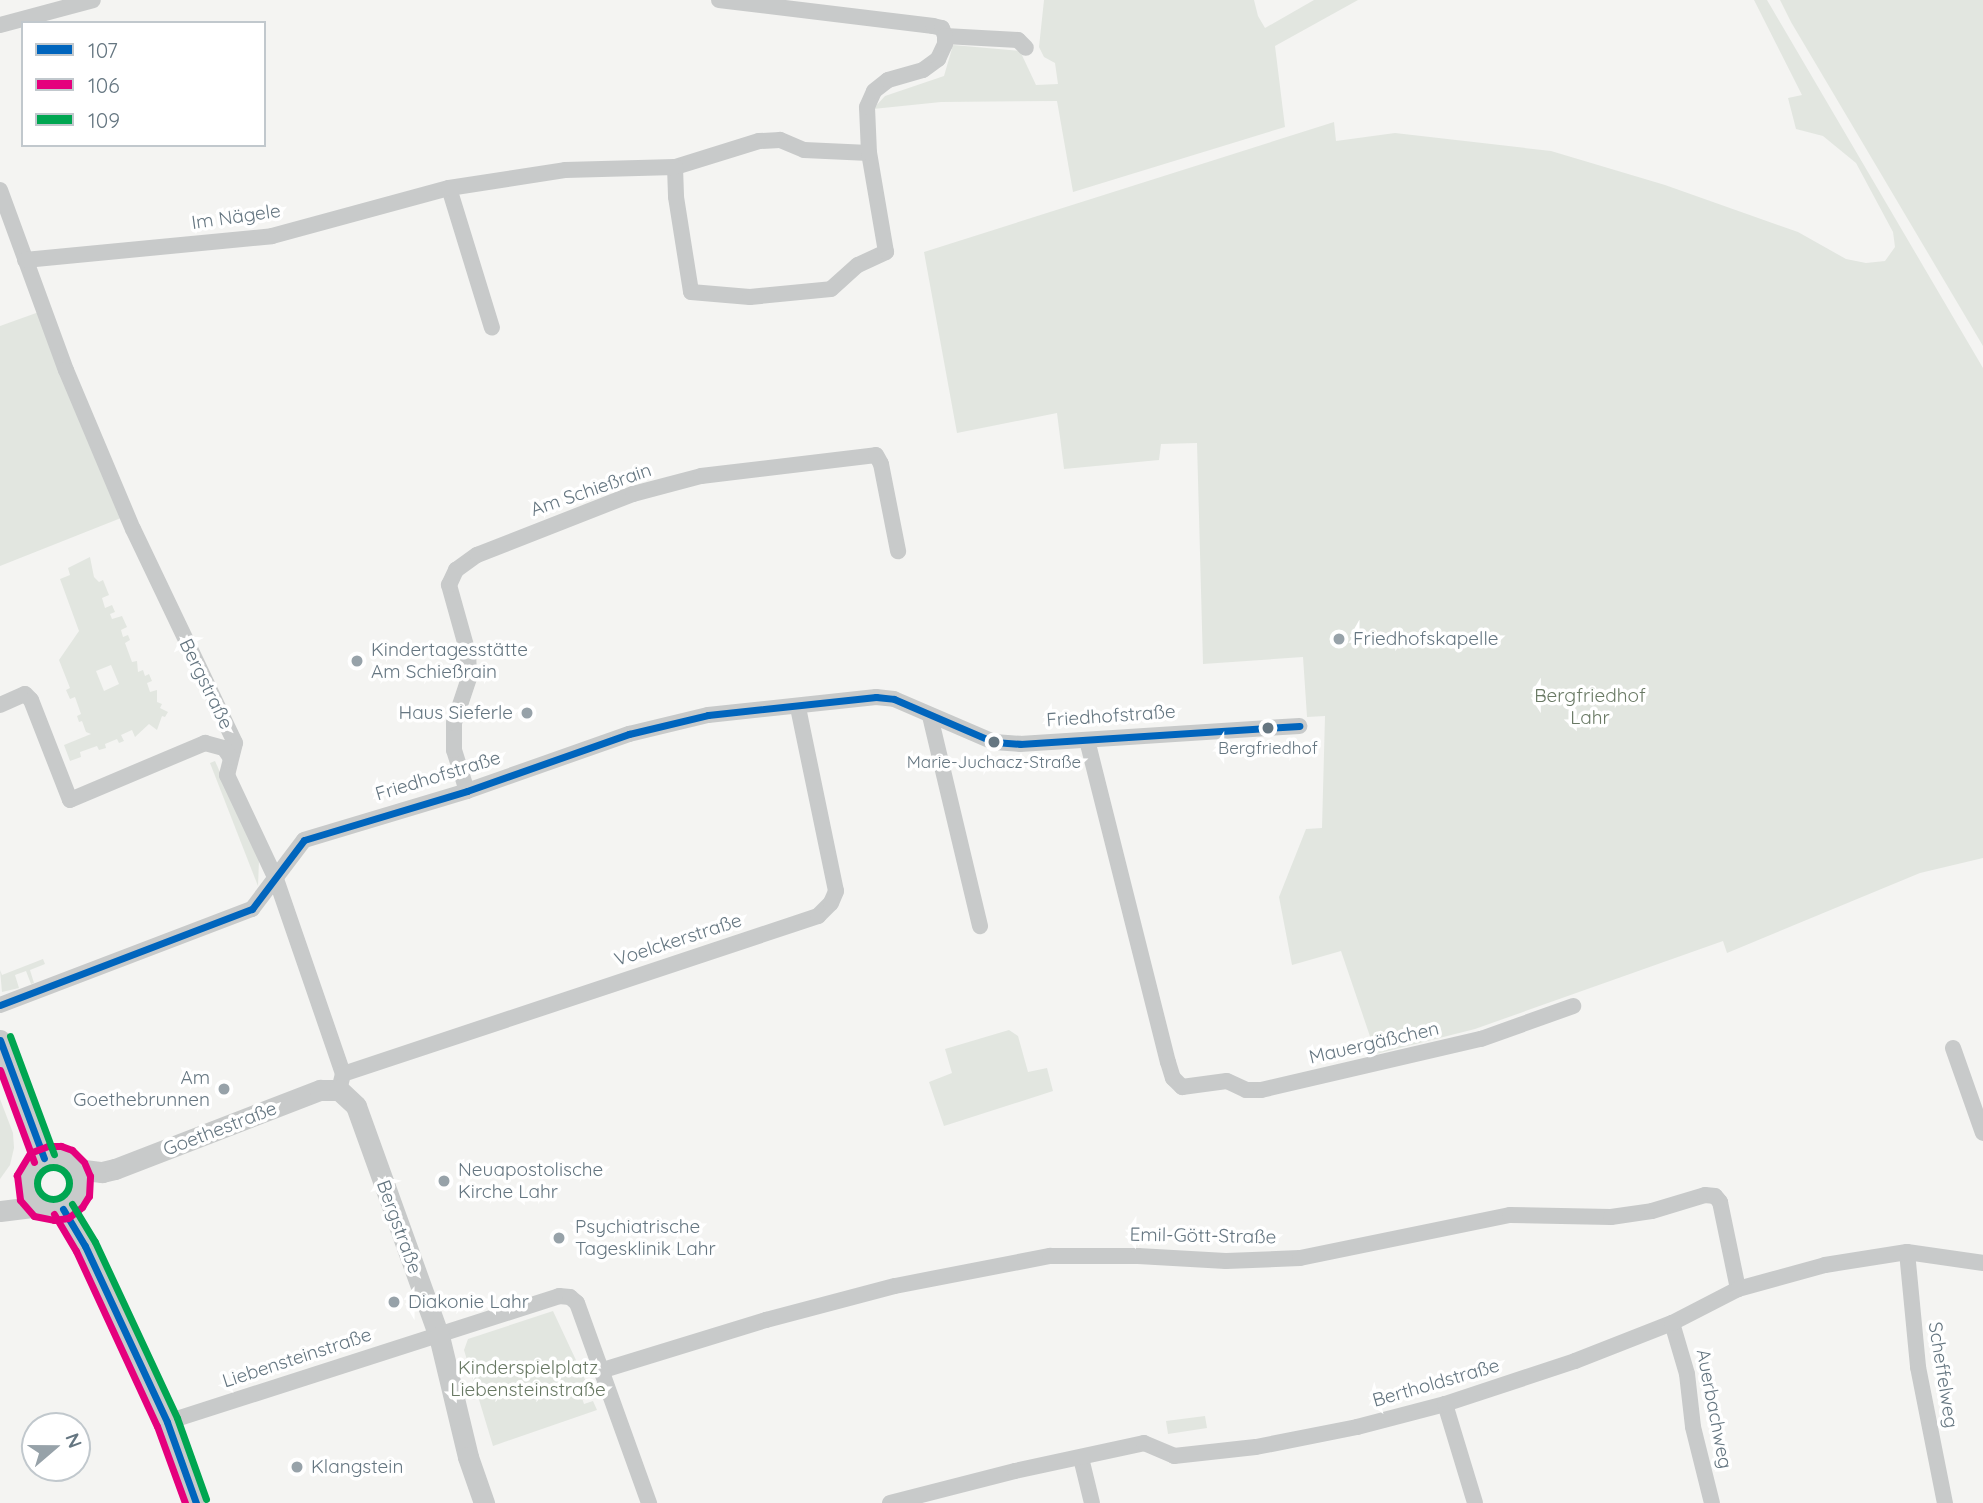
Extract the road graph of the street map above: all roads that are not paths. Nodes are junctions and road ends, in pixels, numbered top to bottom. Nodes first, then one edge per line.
1 (93, 0) edge
2 (719, 0) edge
3 (0, 25) edge
4 (945, 36) junction
5 (1026, 48) dead end
6 (869, 153) junction
7 (675, 167) junction
8 (449, 188) junction
9 (0, 190) edge
10 (25, 260) junction
11 (492, 328) dead end
12 (898, 551) dead end
13 (0, 705) edge
14 (798, 707) junction
15 (930, 716) junction
16 (1299, 726) dead end
17 (1087, 740) junction
18 (230, 757) junction
19 (467, 791) junction
20 (275, 879) junction
21 (980, 926) dead end
22 (0, 1005) edge
23 (1573, 1006) dead end
24 (0, 1040) edge
25 (1953, 1048) dead end
26 (341, 1082) junction
27 (1983, 1133) edge
28 (44, 1157) junction
29 (78, 1178) junction
30 (27, 1186) junction
31 (38, 1206) junction
32 (63, 1209) junction
33 (2, 1211) edge
34 (1907, 1252) junction
35 (1983, 1263) edge
36 (1738, 1289) junction
37 (1672, 1323) junction
38 (439, 1335) junction
39 (600, 1371) junction
40 (1445, 1404) junction
41 (167, 1422) junction
42 (1081, 1458) junction
43 (196, 1503) edge
44 (484, 1503) edge
45 (649, 1503) edge
46 (890, 1503) edge
47 (1092, 1503) edge
48 (1475, 1503) edge
49 (1712, 1503) edge
50 (1945, 1503) edge

1 - 3 street
2 - 4 street
4 - 5 street
4 - 6 street
6 - 7 street, Im Nägele
6 - 7 street
7 - 8 street, Im Nägele
8 - 10 street, Im Nägele
8 - 11 street
9 - 10 street, Bergstraße
10 - 18 street, Bergstraße
12 - 19 street, Am Schießrain
13 - 18 street
14 - 15 street, Friedhofstraße
14 - 19 street, Friedhofstraße
14 - 26 street, Voelckerstraße
15 - 17 street, Friedhofstraße
15 - 21 street
16 - 17 street, Friedhofstraße
17 - 23 street, Mauergäßchen
18 - 20 street, Bergstraße
19 - 20 street, Friedhofstraße
20 - 22 street, Friedhofstraße
20 - 26 street, Bergstraße
24 - 28 street
25 - 27 street
26 - 29 street, Goethestraße
26 - 38 street, Bergstraße
28 - 29 street
28 - 30 street
29 - 32 street, Goethestraße
30 - 31 street
30 - 33 street
31 - 32 street
31 - 33 street
32 - 41 street
34 - 35 street, Bertholdstraße
34 - 36 street, Bertholdstraße
34 - 50 street, Scheffelweg
36 - 37 street, Bertholdstraße
36 - 39 street, Emil-Gött-Straße
37 - 40 street, Bertholdstraße
37 - 49 street, Auerbachweg
38 - 39 street, Liebensteinstraße
38 - 41 street, Liebensteinstraße
38 - 44 street, Bergstraße
39 - 45 street
40 - 42 street, Bertholdstraße
40 - 48 street
41 - 43 street
42 - 46 street, Bertholdstraße
42 - 47 street

